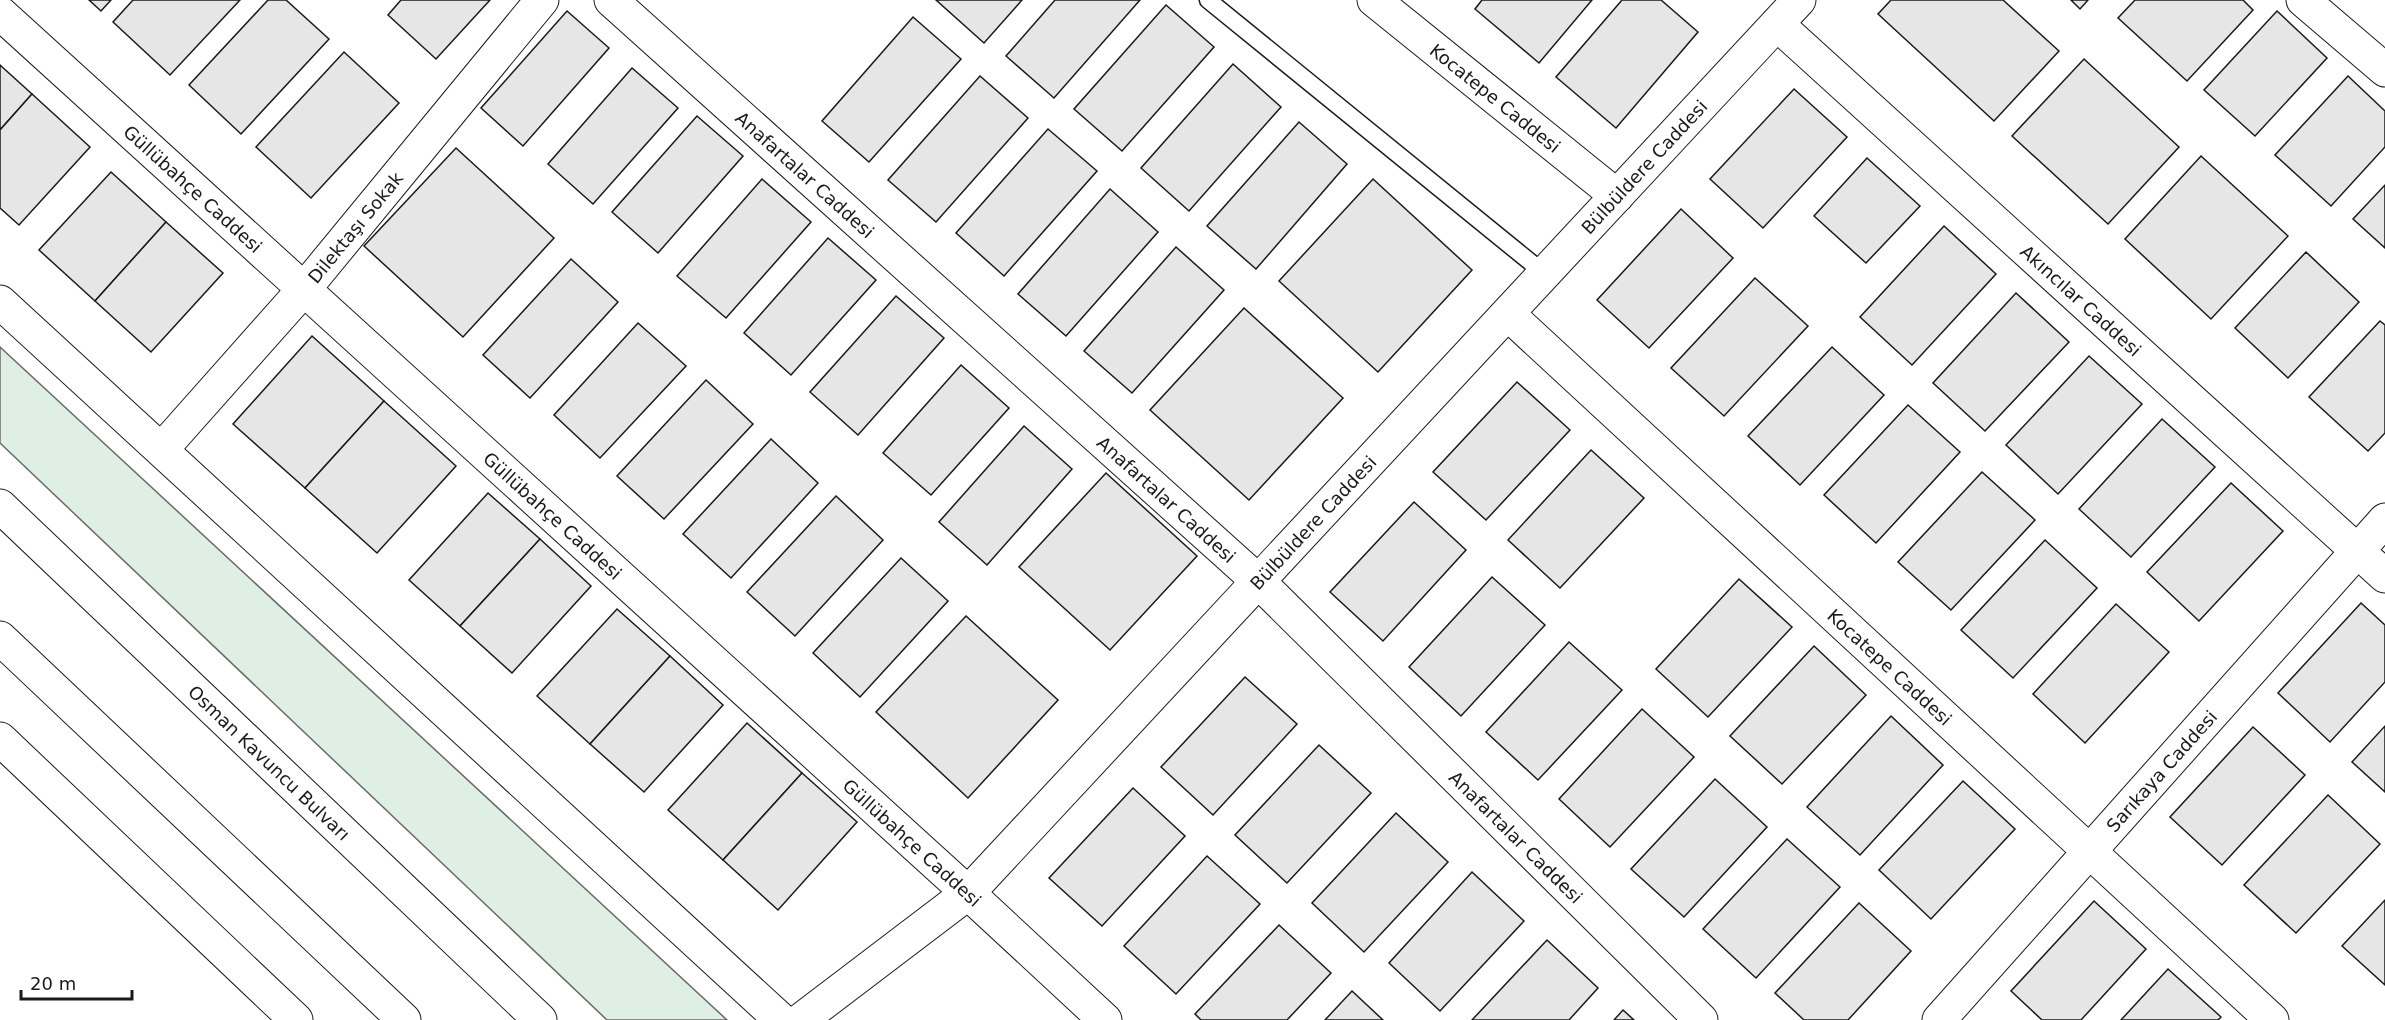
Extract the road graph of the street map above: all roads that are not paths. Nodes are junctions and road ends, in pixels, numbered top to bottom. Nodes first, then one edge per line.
1 (542, 0) edge
2 (611, 0) edge
3 (1208, 0) edge
4 (1374, 0) edge
5 (1799, 0) edge
6 (2303, 0) edge
7 (0, 13) edge
8 (1778, 24) junction
9 (2385, 70) edge
10 (1617, 196) junction
11 (1545, 274) junction
12 (305, 288) junction
13 (0, 302) edge
14 (1508, 314) junction
15 (162, 449) junction
16 (0, 506) edge
17 (2385, 520) edge
18 (2357, 551) junction
19 (2385, 576) edge
20 (1259, 582) junction
21 (0, 638) edge
22 (0, 739) edge
23 (2089, 852) junction
24 (968, 892) junction
25 (296, 1020) edge
26 (404, 1020) edge
27 (540, 1020) edge
28 (781, 1020) edge
29 (801, 1020) edge
30 (1105, 1020) edge
31 (1701, 1020) edge
32 (1939, 1020) edge
33 (2272, 1020) edge

1 - 12 main road, Dilektaşı Sokak
2 - 20 main road, Anafartalar Caddesi
3 - 11 lane
4 - 10 main road, Kocatepe Caddesi
5 - 8 main road, Bülbüldere Caddesi
6 - 9 main road
7 - 12 main road, Güllübahçe Caddesi
8 - 10 main road, Bülbüldere Caddesi
8 - 18 main road, Akıncılar Caddesi
10 - 11 main road, Bülbüldere Caddesi
11 - 14 main road, Bülbüldere Caddesi
12 - 15 main road, Dilektaşı Sokak
12 - 24 main road, Güllübahçe Caddesi
13 - 15 main road
14 - 20 main road, Bülbüldere Caddesi
14 - 23 main road, Kocatepe Caddesi
15 - 28 main road
16 - 27 main road, Osman Kavuncu Bulvarı
17 - 18 main road, Sarıkaya Caddesi
18 - 19 main road, Akıncılar Caddesi
18 - 23 main road, Sarıkaya Caddesi
20 - 24 main road, Bülbüldere Caddesi
20 - 31 main road, Anafartalar Caddesi
21 - 26 main road
22 - 25 main road
23 - 32 main road, Sarıkaya Caddesi
23 - 33 main road, Kocatepe Caddesi
24 - 29 main road, Bülbüldere Caddesi
24 - 30 main road, Güllübahçe Caddesi

